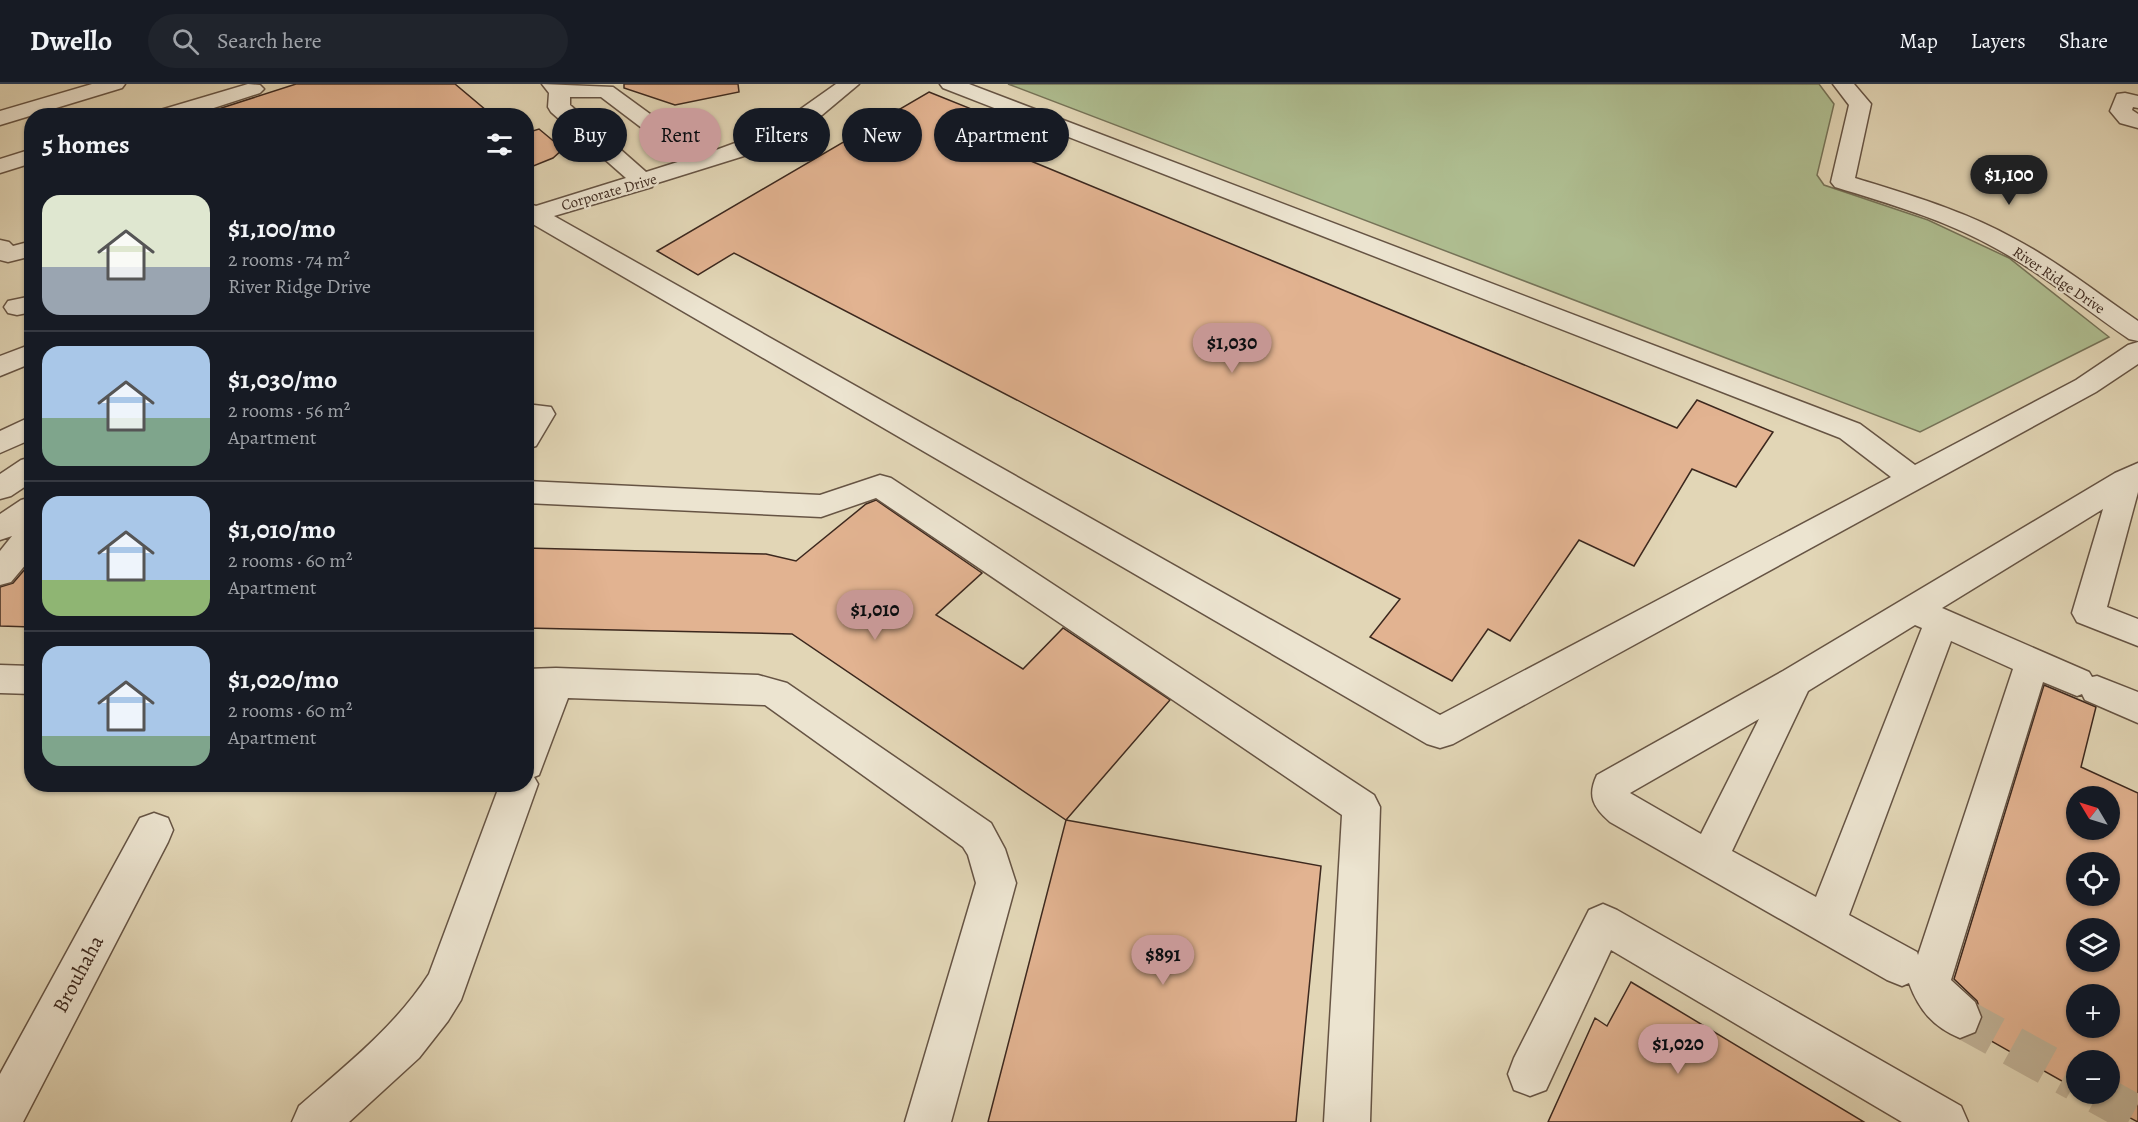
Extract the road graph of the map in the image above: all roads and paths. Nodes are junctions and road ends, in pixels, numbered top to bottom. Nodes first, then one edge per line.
1 (115, 84) edge
2 (831, 84) edge
3 (849, 84) edge
4 (950, 84) edge
5 (1843, 84) edge
6 (556, 87) edge
7 (253, 89) dead end
8 (2138, 102) edge
9 (34, 108) edge
10 (191, 108) edge
11 (24, 111) edge
12 (0, 118) edge
13 (2138, 121) edge
14 (632, 138) junction
15 (639, 140) edge
16 (721, 147) edge
17 (721, 153) edge
18 (24, 158) edge
19 (687, 162) edge
20 (0, 166) edge
21 (1845, 175) junction
22 (639, 177) junction
23 (534, 209) edge
24 (534, 214) edge
25 (0, 247) edge
26 (24, 250) edge
27 (2138, 312) edge
28 (2138, 333) edge
29 (2138, 351) edge
30 (24, 356) edge
31 (0, 367) edge
32 (534, 414) edge
33 (534, 426) edge
34 (24, 430) edge
35 (0, 442) edge
36 (24, 472) edge
37 (2132, 476) edge
38 (1913, 479) junction
39 (0, 488) edge
40 (534, 492) edge
41 (24, 513) edge
42 (0, 529) edge
43 (24, 544) edge
44 (0, 573) edge
45 (1926, 615) junction
46 (2138, 633) edge
47 (2032, 662) junction
48 (0, 679) edge
49 (24, 680) edge
50 (1795, 681) junction
51 (541, 682) edge
52 (2138, 708) edge
53 (534, 720) edge
54 (516, 792) edge
55 (154, 830) dead end
56 (1709, 858) junction
57 (1826, 923) junction
58 (1902, 966) dead end
59 (1960, 1017) tunnel mouth
60 (1530, 1074) dead end
61 (0, 1119) edge
62 (315, 1122) edge
63 (928, 1122) edge
64 (1347, 1122) edge
65 (1945, 1122) edge

1 - 9 street
2 - 16 street, Corporate Drive
3 - 17 street, Corporate Drive
4 - 38 street
5 - 21 street
6 - 14 street
6 - 14 street
7 - 10 street
8 - 13 street
11 - 12 street
14 - 15 street
14 - 22 street
18 - 20 street
19 - 22 street, Corporate Drive
21 - 27 street, River Ridge Drive
21 - 28 street, River Ridge Drive
22 - 23 street, Corporate Drive
24 - 38 street
25 - 26 street
29 - 38 street
30 - 31 street
32 - 33 street
34 - 35 street
36 - 39 street
37 - 45 street
37 - 46 street
40 - 64 street
41 - 42 street
43 - 44 street
45 - 47 street
45 - 50 street
45 - 57 street
47 - 52 street
47 - 59 street
48 - 49 street
50 - 56 street
50 - 56 street
51 - 53 street
51 - 63 street
54 - 62 street
55 - 61 street, Brouhaha
56 - 57 street
57 - 58 street
60 - 65 street

